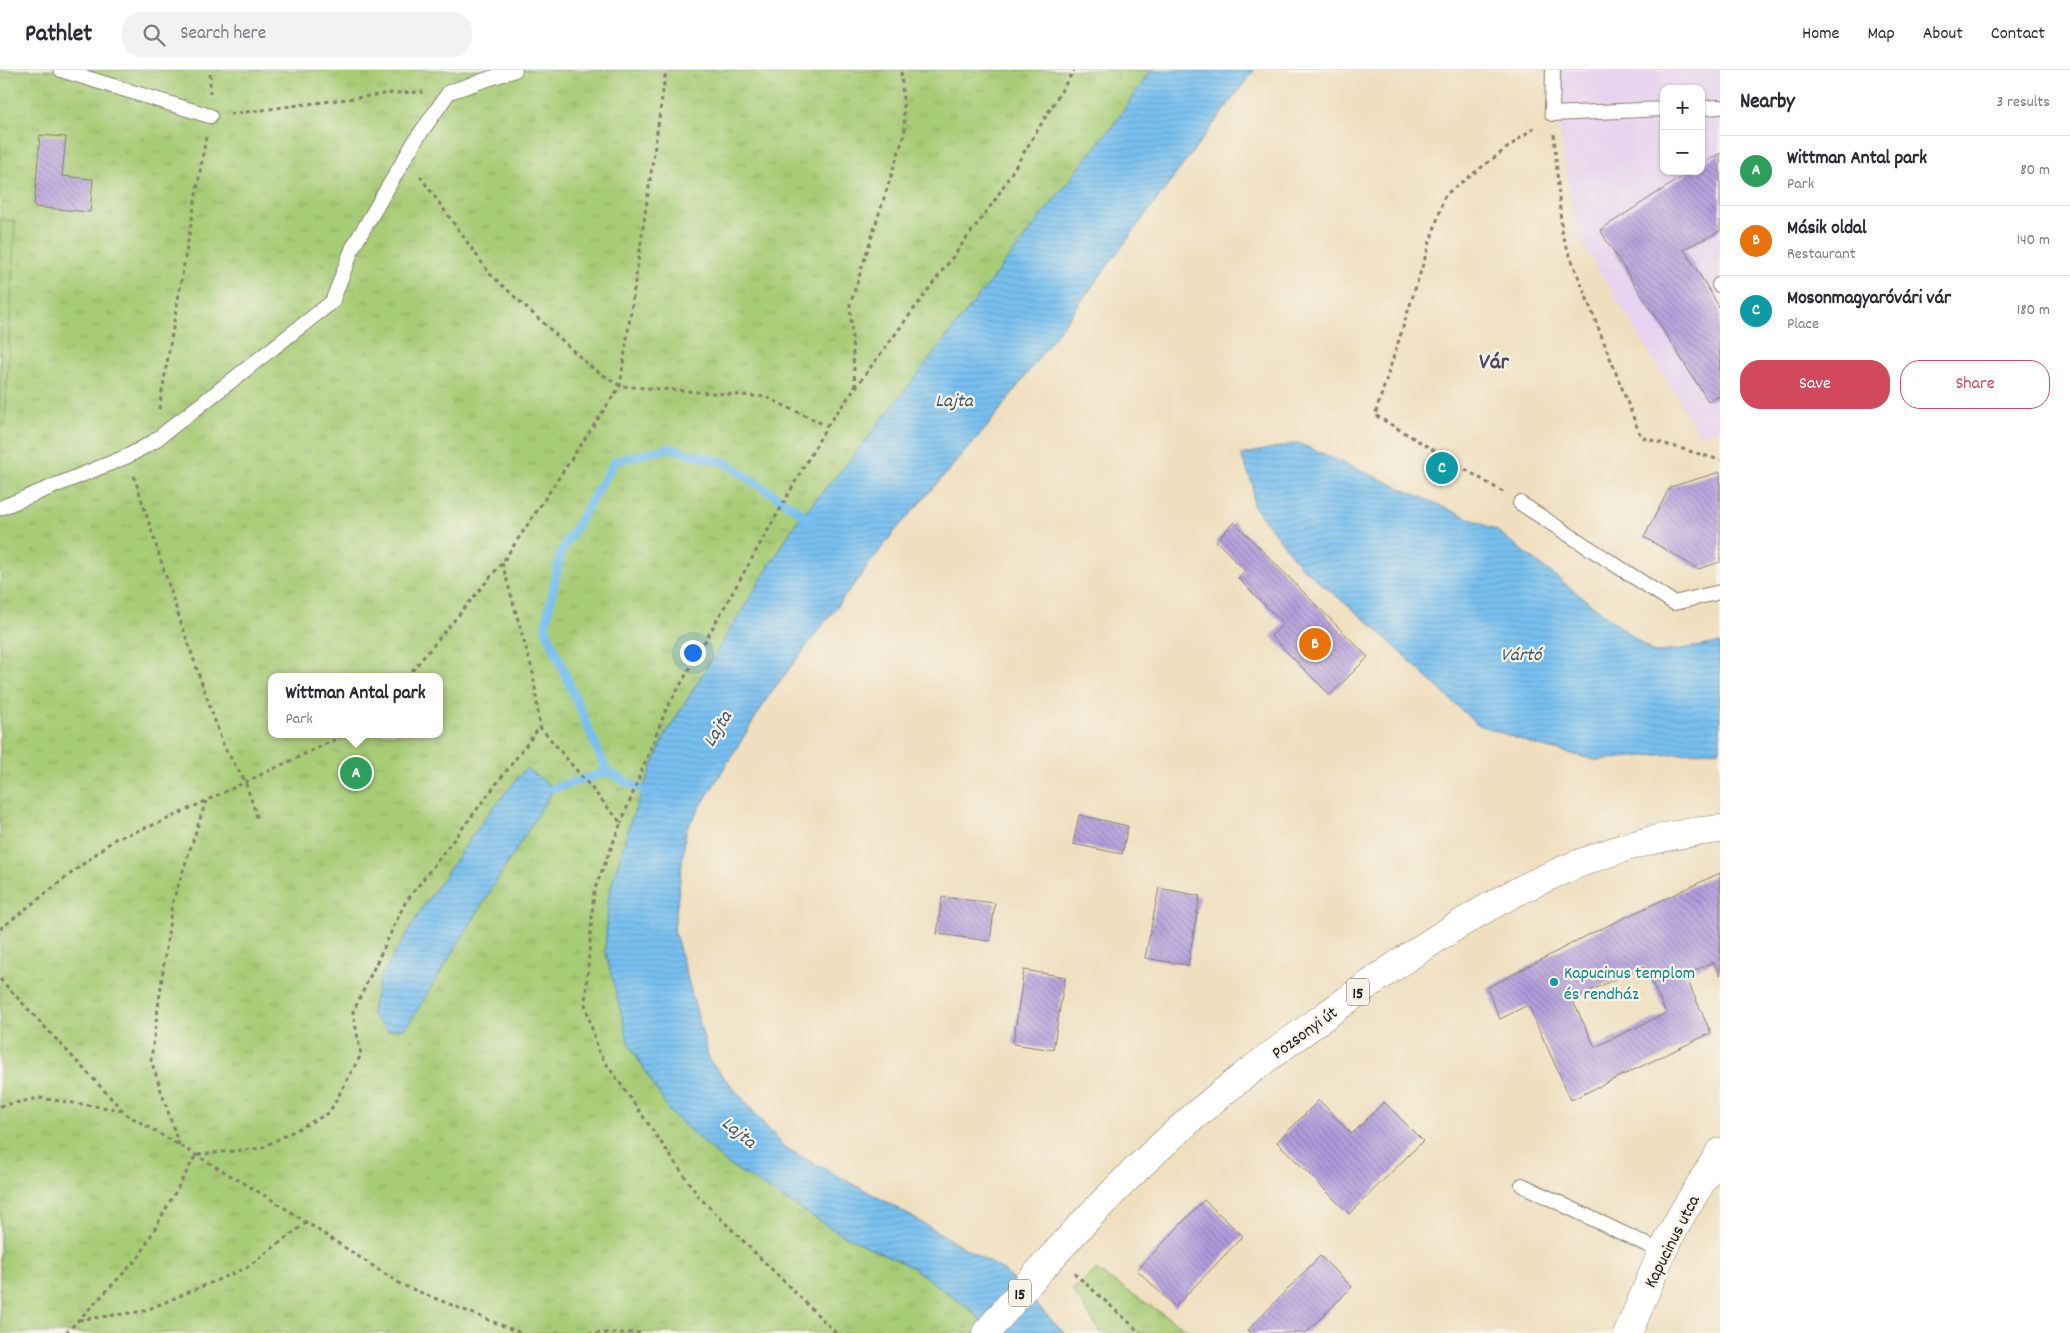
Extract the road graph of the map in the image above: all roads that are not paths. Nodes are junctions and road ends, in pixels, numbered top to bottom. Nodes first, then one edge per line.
1 (61, 70) edge
2 (515, 70) edge
3 (1553, 70) edge
4 (1720, 107) edge
5 (1705, 108) edge
6 (1660, 109) edge
7 (210, 116) road end
8 (1520, 503) road end
9 (0, 508) edge
10 (1720, 592) edge
11 (1720, 829) edge
12 (1720, 1152) edge
13 (1522, 1185) dead end
14 (1662, 1252) junction
15 (986, 1333) edge
16 (1628, 1333) edge

1 - 7 lane
2 - 9 lane
3 - 6 lane
4 - 5 lane
8 - 10 lane
11 - 15 main road, Pozsonyi út / 15
12 - 14 main road, Kapucinus utca
13 - 14 lane
14 - 16 main road, Kapucinus utca

